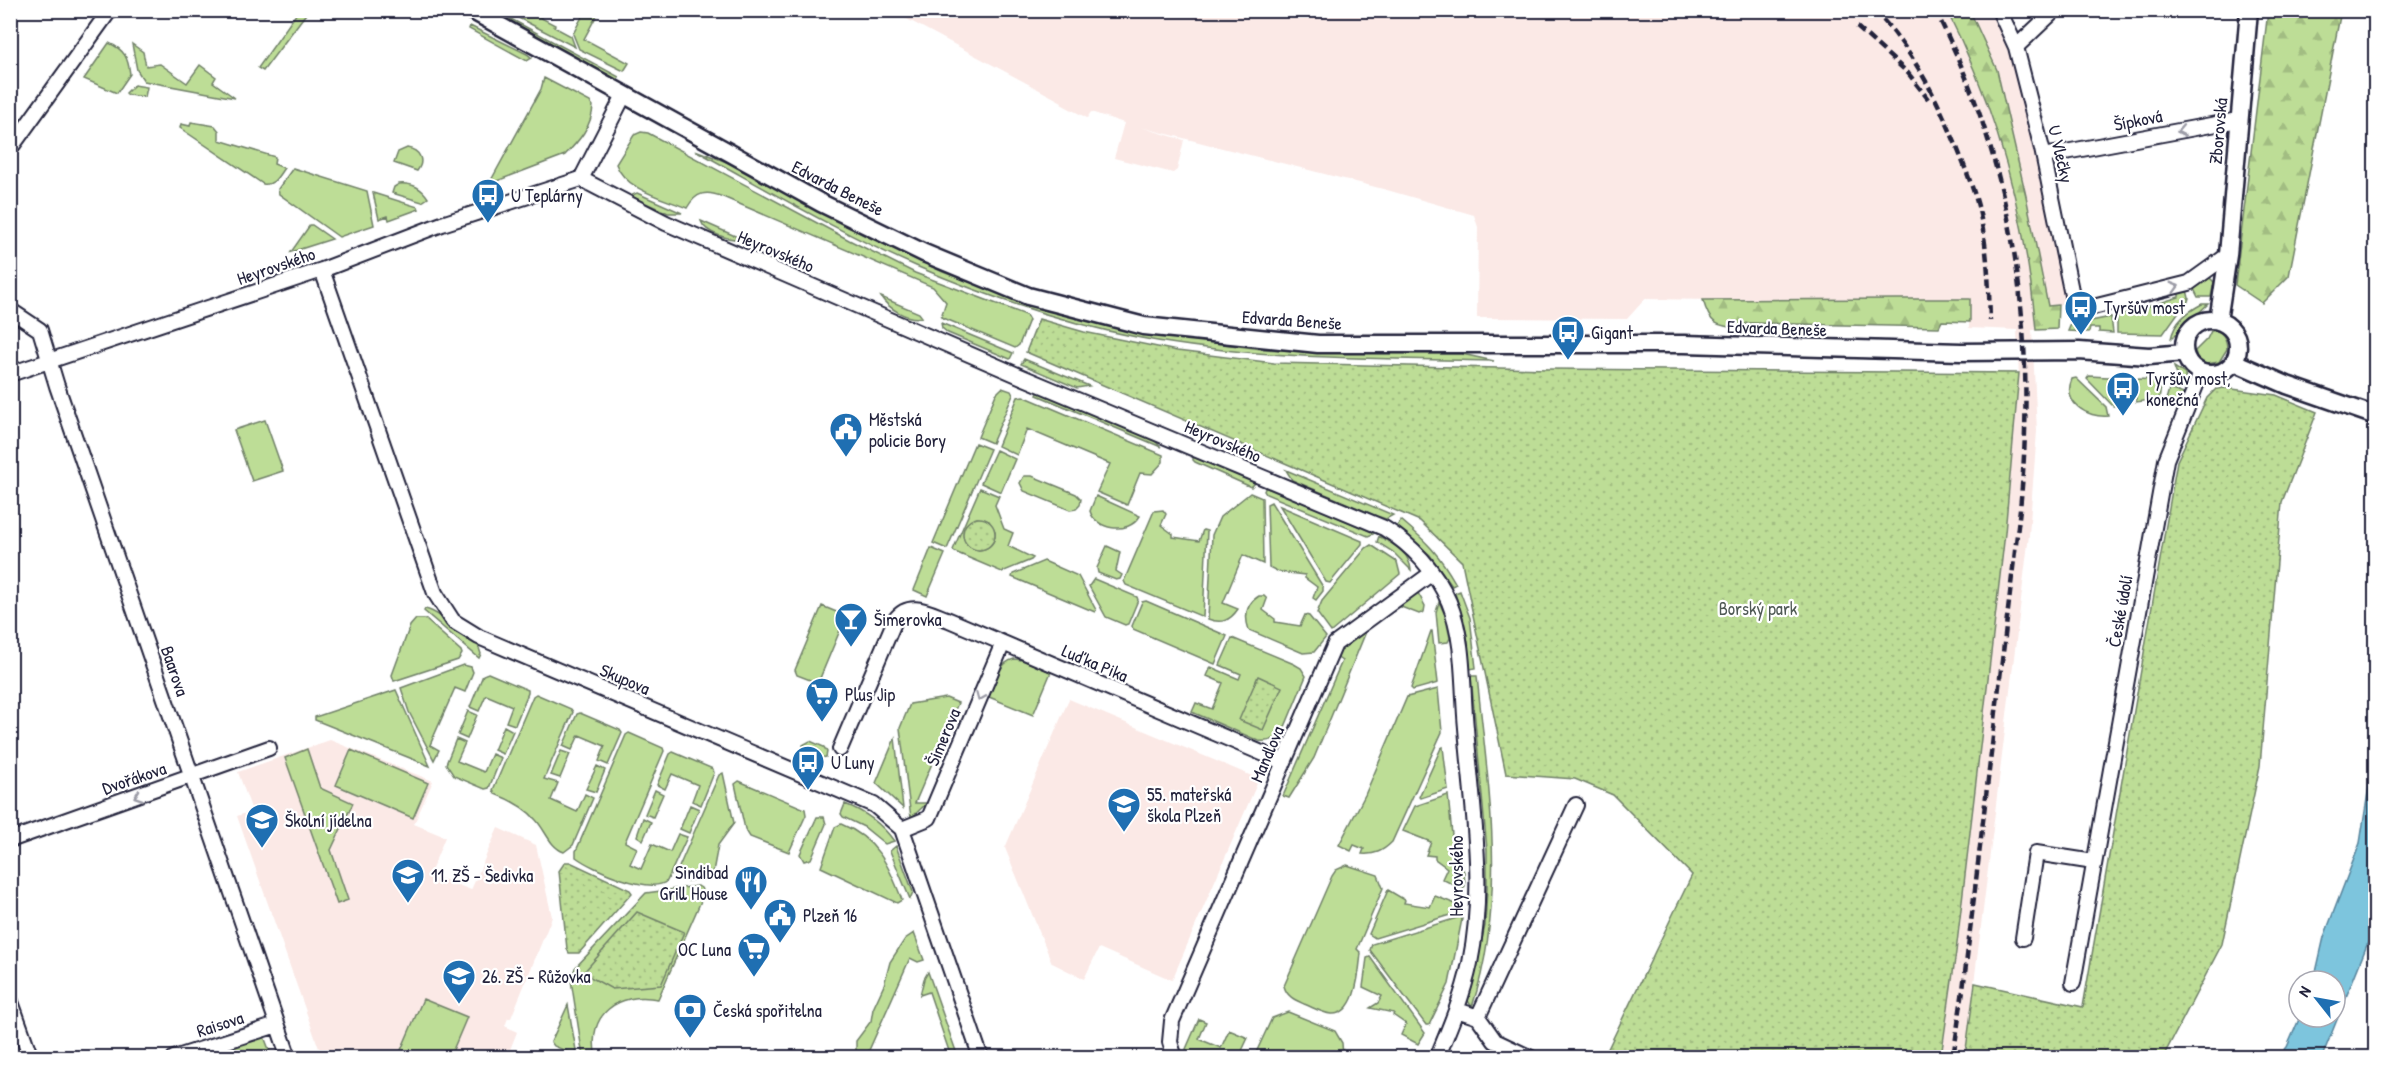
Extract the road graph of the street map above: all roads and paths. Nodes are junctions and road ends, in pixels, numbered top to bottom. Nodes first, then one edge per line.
1 (110, 10) edge
2 (471, 10) edge
3 (1999, 10) edge
4 (2055, 10) edge
5 (2249, 10) edge
6 (2016, 47) junction
7 (624, 95) junction
8 (2238, 120) junction
9 (10, 148) edge
10 (2044, 156) junction
11 (581, 179) junction
12 (2228, 255) junction
13 (322, 270) junction
14 (10, 310) edge
15 (2218, 321) junction
16 (2184, 353) junction
17 (50, 361) junction
18 (2234, 362) junction
19 (2201, 373) junction
20 (10, 374) edge
21 (2376, 416) edge
22 (1432, 573) junction
23 (1003, 643) junction
24 (269, 747) dead end
25 (840, 749) dead end
26 (1283, 762) junction
27 (193, 776) junction
28 (1576, 805) dead end
29 (902, 829) junction
30 (10, 840) edge
31 (2094, 862) junction
32 (2023, 938) dead end
33 (2073, 984) dead end
34 (10, 999) edge
35 (1457, 1010) junction
36 (1478, 1017) junction
37 (277, 1025) junction
38 (31, 1058) edge
39 (174, 1058) edge
40 (289, 1058) edge
41 (981, 1058) edge
42 (1175, 1058) edge
43 (1437, 1058) edge
44 (1531, 1058) edge

1 - 9 street
2 - 7 street, Edvarda Beneše
3 - 6 street, U Vlečky
4 - 6 street
5 - 8 street, Zborovská
6 - 10 street, U Vlečky
7 - 11 street
7 - 16 street, Edvarda Beneše
8 -> 10 street, Šípková
8 - 12 street, Zborovská
10 -> 12 street, U Vlečky
11 - 13 street, Heyrovského
11 - 22 street, Heyrovského
12 - 15 street, Zborovská
13 - 17 street, Heyrovského
13 - 29 street, Skupova
14 - 17 street, Baarova
15 - 16 street
15 - 18 street
16 - 19 street
17 - 20 street, Heyrovského
17 - 27 street, Baarova
18 - 19 street
18 - 21 street
19 - 31 street, České údolí
22 - 26 street, Mandlova
22 - 35 street, Heyrovského
23 - 25 street, Luďka Pika
23 - 26 street, Luďka Pika
23 -> 29 street, Šimerova
24 - 27 street, Dvořákova
26 - 42 street, Mandlova
27 -> 30 street, Dvořákova
27 - 37 street, Baarova
28 - 36 street
29 - 41 street
31 - 32 street
31 - 33 street, České údolí
34 - 38 street
35 - 36 street
35 - 43 street, Heyrovského
36 - 44 street
37 - 39 street, Raisova
37 - 40 street, Baarova

